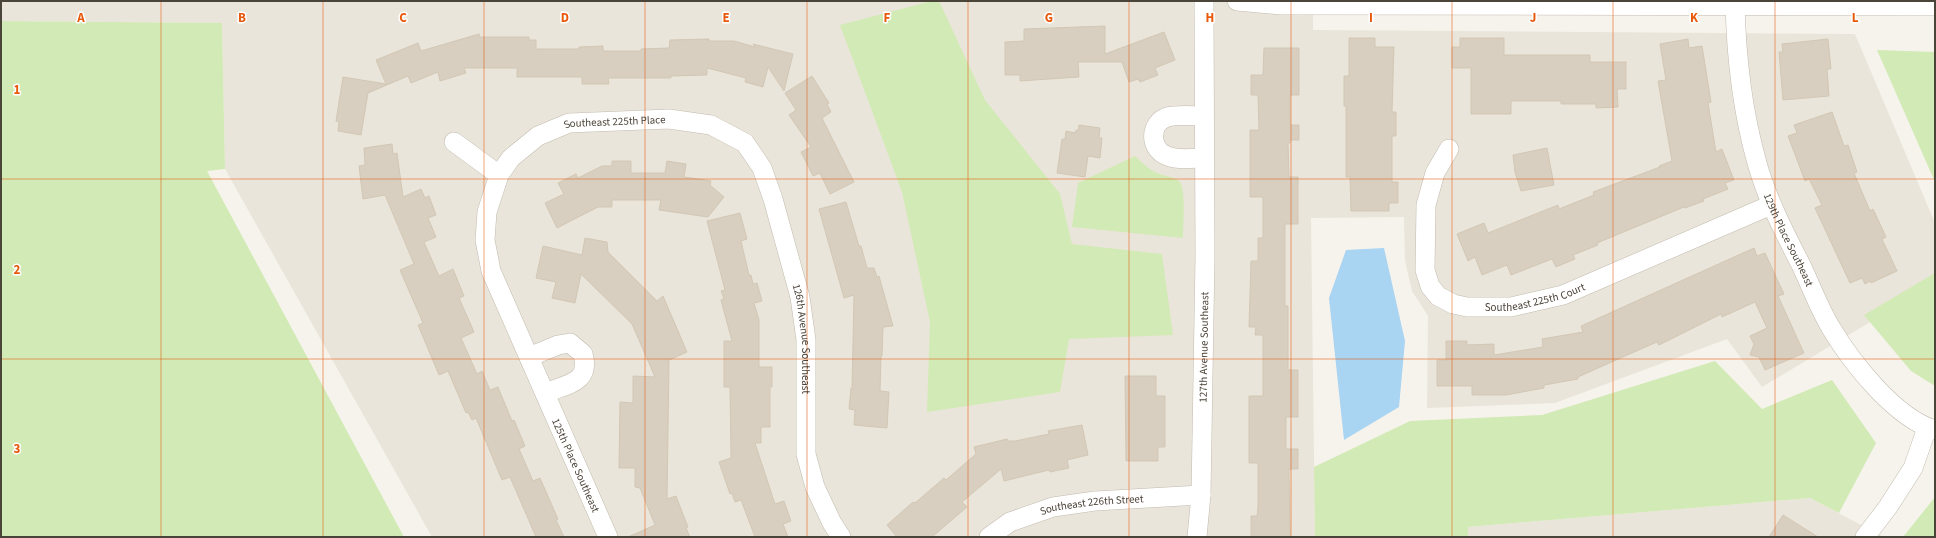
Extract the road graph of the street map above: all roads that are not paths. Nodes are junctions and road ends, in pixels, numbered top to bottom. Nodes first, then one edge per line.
1 (1204, 1) edge
2 (1237, 1) edge
3 (1735, 3) edge
4 (1935, 6) edge
5 (1204, 116) junction
6 (454, 142) dead end
7 (745, 143) joint
8 (1449, 149) dead end
9 (1204, 158) junction
10 (499, 175) junction
11 (1771, 205) junction
12 (529, 357) junction
13 (545, 393) junction
14 (1931, 429) edge
15 (1201, 494) junction
16 (608, 537) edge
17 (841, 537) edge
18 (989, 537) edge
19 (1197, 537) edge
20 (1865, 537) edge

1 - 5 street, 127th Avenue Southeast
2 - 3 street
3 - 4 street
3 - 11 street, 129th Place Southeast
5 - 9 street, 127th Avenue Southeast
5 - 9 street
6 - 10 street
7 - 10 street, Southeast 225th Place
7 - 17 street, 126th Avenue Southeast
8 - 11 street, Southeast 225th Court
9 - 15 street, 127th Avenue Southeast
10 - 12 street, 125th Place Southeast
11 - 14 street, 129th Place Southeast
12 - 13 street, 125th Place Southeast
12 - 13 street
13 - 16 street, 125th Place Southeast
14 - 20 street
15 - 18 street, Southeast 226th Street
15 - 19 street, 127th Avenue Southeast

